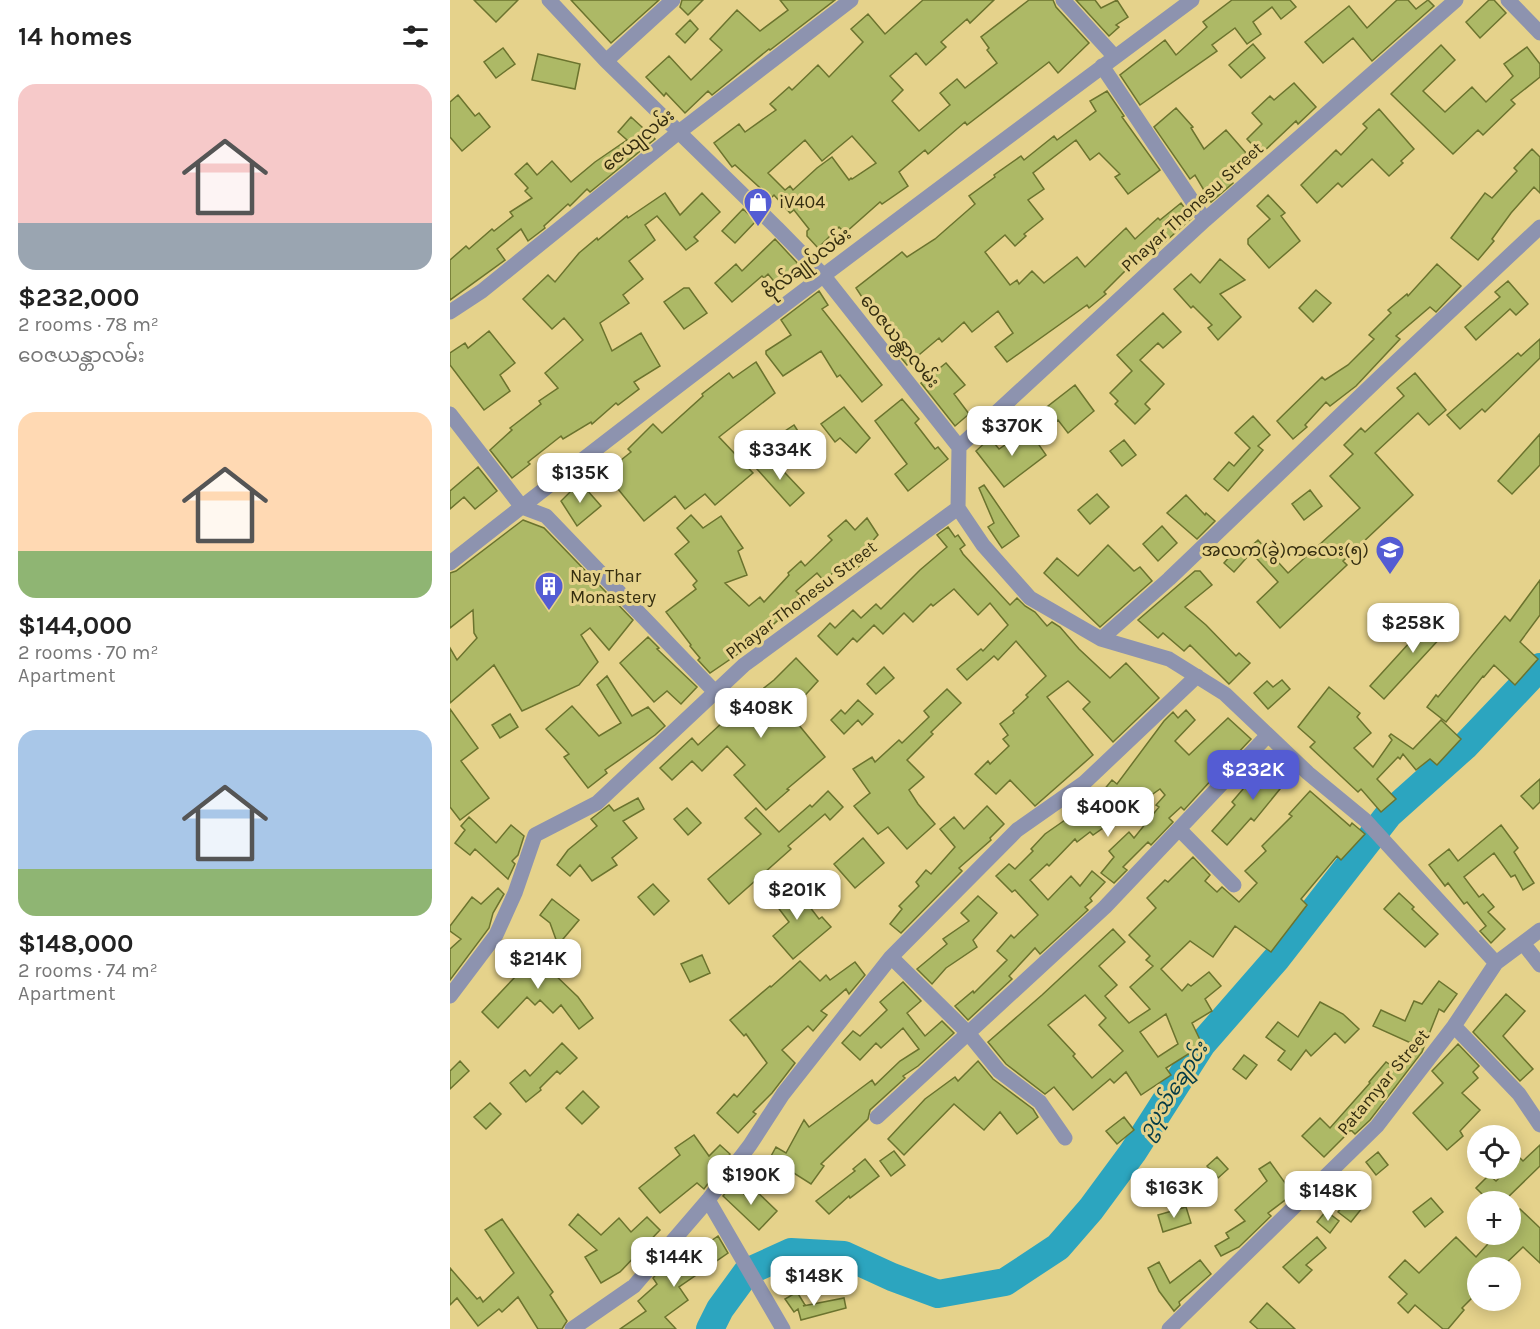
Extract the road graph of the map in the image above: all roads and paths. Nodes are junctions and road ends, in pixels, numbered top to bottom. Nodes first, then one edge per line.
1 (549, 0) edge
2 (673, 0) edge
3 (851, 0) edge
4 (1063, 0) edge
5 (1192, 0) edge
6 (1456, 0) edge
7 (1508, 0) edge
8 (1540, 33) edge
9 (606, 61) junction
10 (1109, 62) junction
11 (679, 132) junction
12 (1205, 220) junction
13 (1540, 227) edge
14 (823, 275) junction
15 (450, 312) edge
16 (450, 414) edge
17 (959, 447) junction
18 (522, 507) junction
19 (958, 508) junction
20 (450, 563) edge
21 (1101, 639) junction
22 (1197, 676) junction
23 (715, 692) junction
24 (1268, 735) junction
25 (1179, 830) junction
26 (1234, 885) dead end
27 (1540, 930) edge
28 (1523, 943) junction
29 (891, 957) junction
30 (1496, 963) junction
31 (1540, 965) edge
32 (450, 996) edge
33 (1454, 1026) junction
34 (968, 1033) junction
35 (877, 1117) dead end
36 (1540, 1125) edge
37 (1065, 1138) dead end
38 (708, 1200) junction
39 (572, 1329) edge
40 (783, 1329) edge
41 (1169, 1329) edge

1 - 9 street, ဝေဇယန္တာလမ်း
2 - 9 street
3 - 11 street, ဇေယျလမ်း
4 - 10 street
5 - 10 street, ဗိုလ်ချုပ်လမ်း
6 - 12 street, Phayar Thonesu Street
7 - 8 street
9 - 11 street, ဝေဇယန္တာလမ်း
10 - 12 street
10 - 14 street, ဗိုလ်ချုပ်လမ်း
11 - 14 street, ဝေဇယန္တာလမ်း
11 - 15 street, ဇေယျလမ်း
12 - 17 street, Phayar Thonesu Street
13 - 21 street
14 - 17 street, ဝေဇယန္တာလမ်း
14 - 18 street, ဗိုလ်ချုပ်လမ်း
16 - 18 street
17 - 19 street
18 - 20 street, ဗိုလ်ချုပ်လမ်း
18 - 23 street
19 - 21 street
19 - 23 street, Phayar Thonesu Street
21 - 22 street
22 - 24 street
22 - 29 street
23 - 32 street, Phayar Thonesu Street
24 - 25 street
24 - 30 street
25 - 26 street
25 - 34 street
27 - 28 street, Patamyar Street
28 - 30 street, Patamyar Street
28 - 31 street
29 - 34 street
29 - 38 street
30 - 33 street, Patamyar Street
33 - 36 street
33 - 41 street, Patamyar Street
34 - 35 street
34 - 37 street
38 - 39 street
38 - 40 street

